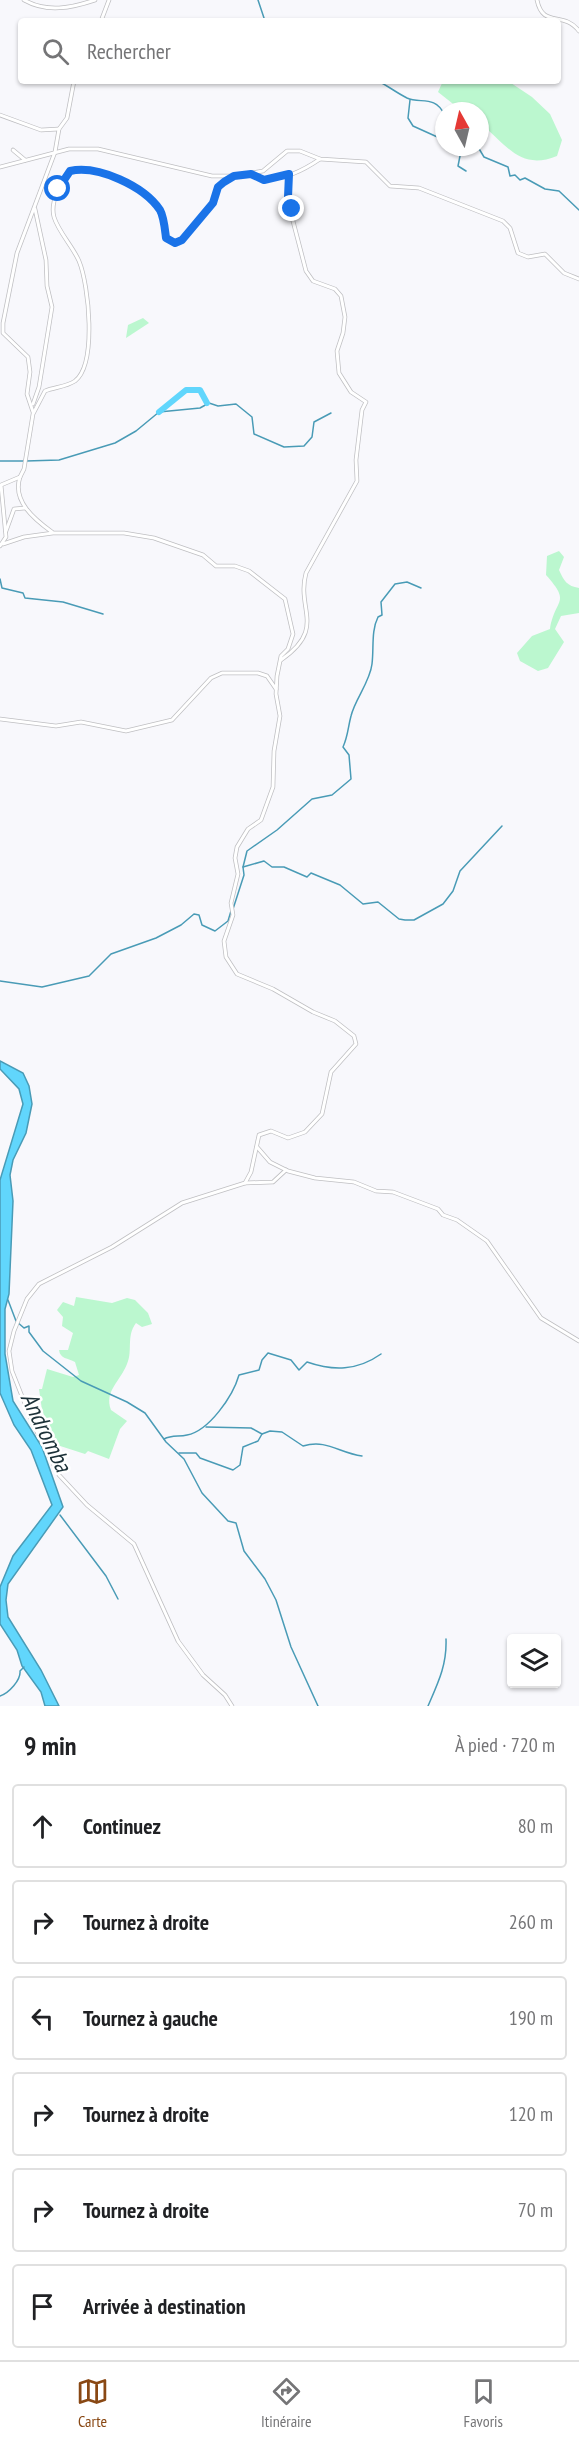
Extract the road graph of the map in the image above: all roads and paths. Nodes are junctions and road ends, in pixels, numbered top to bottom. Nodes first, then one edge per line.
1 (24, 0) edge
2 (95, 0) edge
3 (109, 0) edge
4 (537, 0) edge
5 (102, 18) edge
6 (546, 18) edge
7 (561, 19) edge
8 (579, 31) edge
9 (73, 84) edge
10 (0, 115) edge
11 (59, 129) junction
12 (13, 150) dead end
13 (55, 152) junction
14 (320, 159) junction
15 (26, 161) junction
16 (0, 167) edge
17 (251, 174) junction
18 (289, 174) junction
19 (234, 176) junction
20 (34, 207) junction
21 (579, 279) edge
22 (32, 405) junction
23 (33, 414) junction
24 (20, 477) junction
25 (26, 509) junction
26 (6, 533) junction
27 (53, 533) junction
28 (2, 545) edge
29 (281, 660) junction
30 (276, 689) junction
31 (0, 719) edge
32 (257, 1147) junction
33 (286, 1170) junction
34 (245, 1184) junction
35 (579, 1341) edge
36 (232, 1706) edge

1 - 2 street
3 - 5 street
4 - 6 street
7 - 8 street
9 - 11 street
10 - 11 street
11 - 13 street
12 - 15 street
13 - 15 street
13 - 19 street
13 - 20 street
14 - 17 street
14 - 18 street
14 - 21 street
15 - 16 street
17 - 18 street
17 - 19 street
18 - 29 street
19 - 23 street
20 - 22 street
20 - 22 street
22 - 23 street
23 - 24 street
24 - 25 street
24 - 26 street
25 - 26 street
25 - 27 street
26 - 28 street
27 - 28 street
27 - 29 street
29 - 30 street
30 - 31 street
30 - 32 street
32 - 33 street
32 - 34 street
33 - 34 street
33 - 35 street
34 - 36 street

